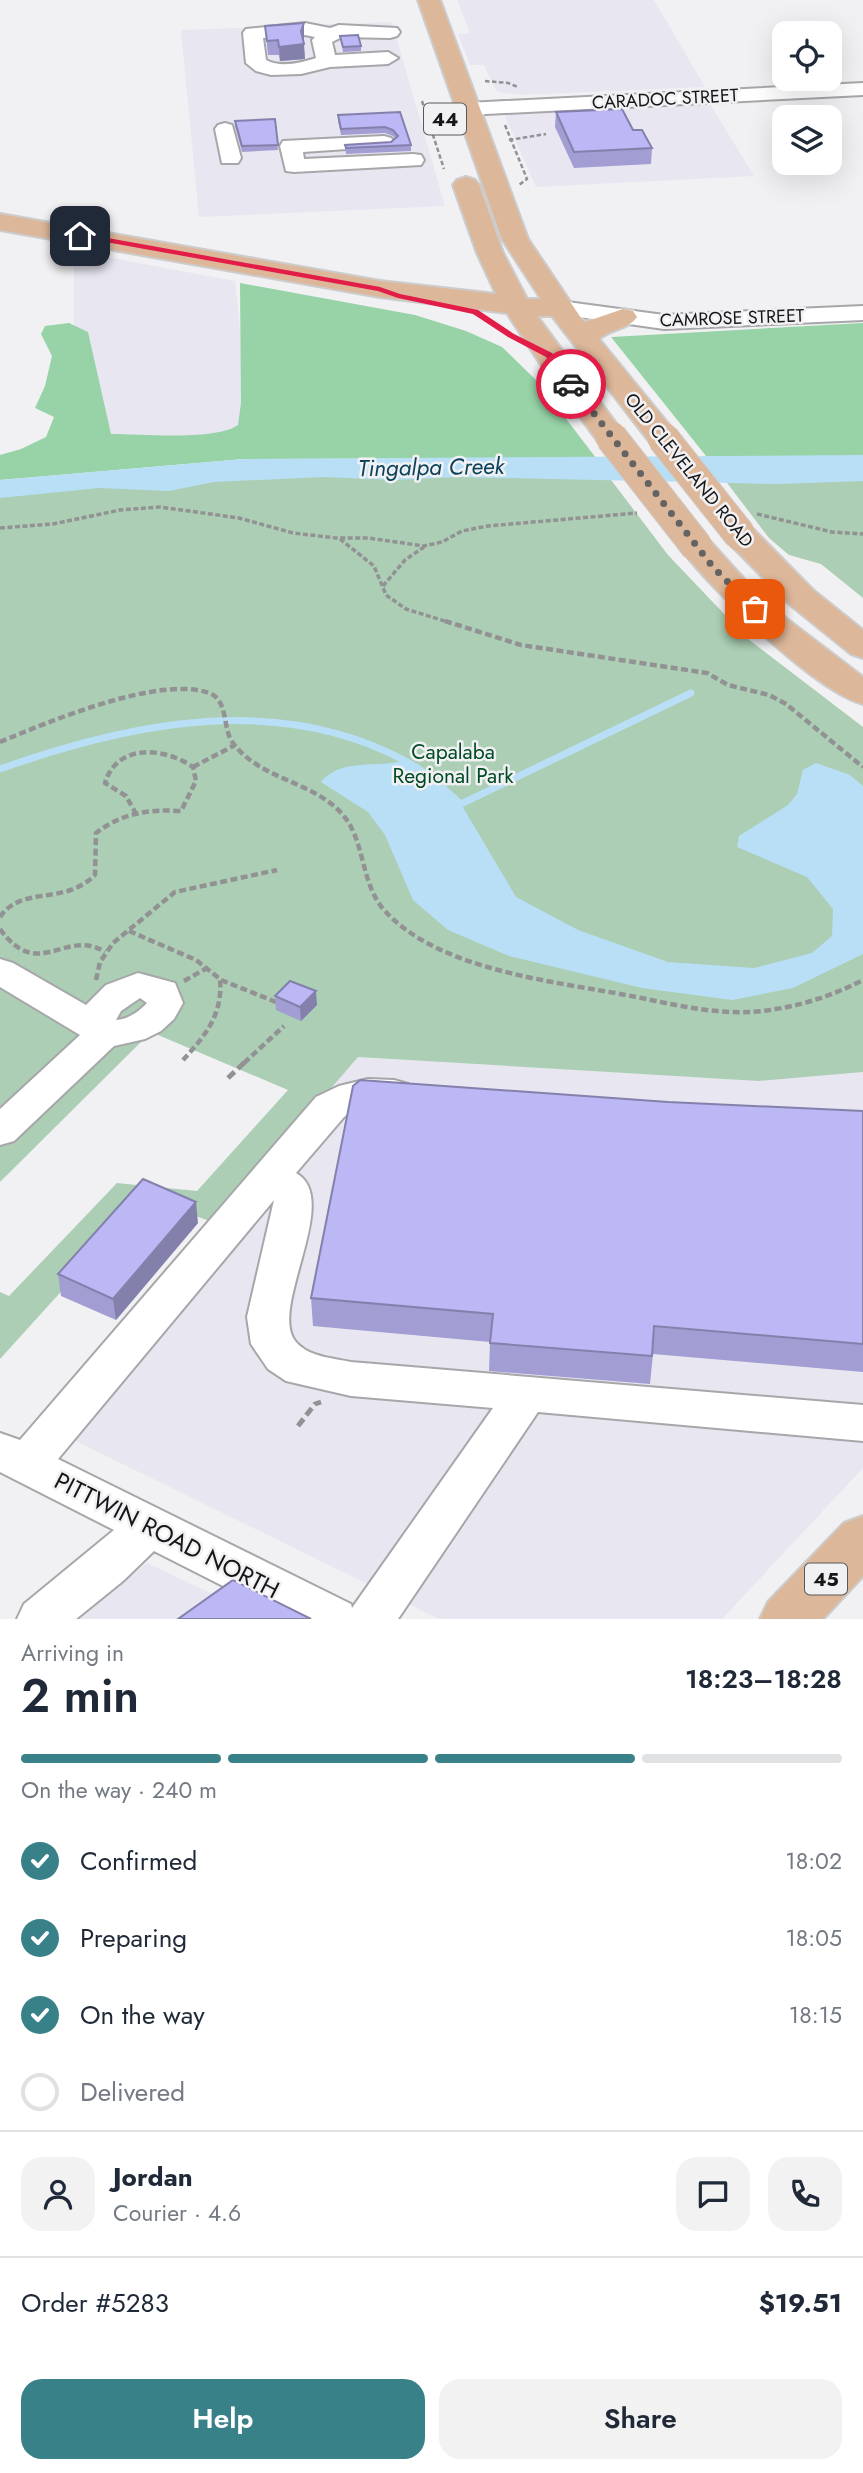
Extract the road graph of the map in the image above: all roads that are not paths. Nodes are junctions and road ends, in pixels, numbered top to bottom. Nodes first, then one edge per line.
1 (406, 0) edge
2 (429, 0) edge
3 (390, 32) dead end
4 (329, 34) junction
5 (388, 58) dead end
6 (327, 61) junction
7 (427, 62) dead end
8 (863, 89) edge
9 (467, 109) junction
10 (225, 129) dead end
11 (384, 142) edge
12 (230, 158) dead end
13 (412, 160) dead end
14 (452, 165) road end
15 (0, 222) edge
16 (501, 276) junction
17 (380, 289) junction
18 (425, 294) junction
19 (518, 307) junction
20 (560, 308) junction
21 (475, 312) junction
22 (863, 313) edge
23 (623, 317) junction
24 (582, 338) junction
25 (549, 355) junction
26 (863, 647) edge
27 (863, 693) edge
28 (0, 971) edge
29 (435, 1096) edge
30 (0, 1131) edge
31 (271, 1177) junction
32 (527, 1394) junction
33 (863, 1423) edge
34 (14, 1457) edge
35 (150, 1525) junction
36 (863, 1539) edge
37 (41, 1619) edge
38 (334, 1619) edge
39 (371, 1619) edge
40 (788, 1619) edge

1 - 7 main road
2 - 9 main road, OLD CLEVELAND ROAD / 44
3 - 4 street
4 - 6 street
4 - 6 street
5 - 6 street
8 - 9 street, CARADOC STREET
9 - 20 main road, OLD CLEVELAND ROAD / 44
10 - 12 street
11 - 13 street
14 - 16 main road, OLD CLEVELAND ROAD / 44
15 - 17 main road
16 - 18 main road
16 - 19 main road, OLD CLEVELAND ROAD / 44
17 - 18 main road
17 - 21 main road
18 - 19 main road
19 - 20 main road
19 - 21 main road
19 - 25 main road, OLD CLEVELAND ROAD / 44
20 - 23 street, CAMROSE STREET
20 - 24 main road, OLD CLEVELAND ROAD / 44
21 - 25 main road
22 - 23 street, CAMROSE STREET
23 - 24 main road
24 - 26 main road, OLD CLEVELAND ROAD / 44, bridge
25 - 27 main road, OLD CLEVELAND ROAD / 44, bridge
28 - 30 street
29 - 31 street
31 - 32 street
31 - 34 street
32 - 33 street
32 - 39 street
34 - 35 street, PITTWIN ROAD NORTH
35 - 37 street
35 - 38 street, PITTWIN ROAD NORTH
36 - 40 main road, 45

